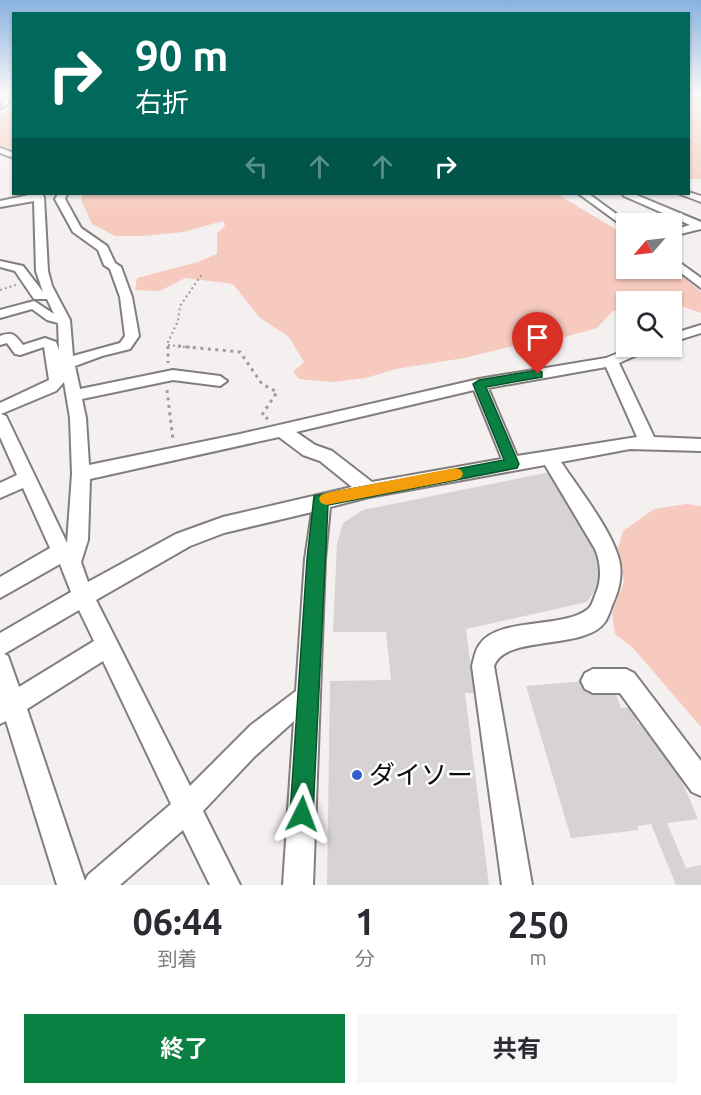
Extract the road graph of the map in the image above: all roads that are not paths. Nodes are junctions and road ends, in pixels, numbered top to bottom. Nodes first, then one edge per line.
1 (38, 195) edge
2 (62, 195) edge
3 (585, 195) edge
4 (629, 195) edge
5 (0, 204) edge
6 (616, 218) edge
7 (700, 225) edge
8 (682, 230) edge
9 (0, 264) edge
10 (682, 268) edge
11 (701, 284) edge
12 (50, 295) junction
13 (0, 314) edge
14 (64, 320) junction
15 (701, 329) edge
16 (682, 335) edge
17 (0, 340) edge
18 (621, 357) edge
19 (608, 362) junction
20 (68, 363) junction
21 (220, 381) dead end
22 (479, 384) junction
23 (75, 395) junction
24 (0, 409) edge
25 (0, 420) edge
26 (280, 429) junction
27 (648, 442) junction
28 (701, 445) edge
29 (549, 457) junction
30 (512, 464) junction
31 (81, 474) junction
32 (28, 477) junction
33 (369, 490) junction
34 (0, 491) edge
35 (320, 500) junction
36 (67, 557) junction
37 (0, 588) edge
38 (83, 596) junction
39 (0, 645) edge
40 (108, 645) junction
41 (0, 664) edge
42 (592, 681) dead end
43 (308, 697) junction
44 (6, 708) edge
45 (701, 783) edge
46 (188, 807) junction
47 (72, 885) edge
48 (98, 885) edge
49 (225, 885) edge
50 (298, 885) edge
51 (517, 885) edge

1 - 5 street
1 - 12 street
2 - 20 street
3 - 6 street
4 - 7 street
7 - 8 street
9 - 12 street
10 - 11 street
12 - 14 street
13 - 14 street
14 - 20 street
15 - 16 street
17 - 24 street
18 - 19 street
19 - 22 street
19 - 27 street
20 - 23 street
21 - 23 street
22 - 26 street
22 - 30 street
23 - 31 street
25 - 32 street
26 - 31 street
26 - 33 street
27 - 28 street
27 - 29 street
29 - 30 street
29 - 51 street
30 - 33 street
31 - 36 street
32 - 34 street
32 - 36 street
33 - 35 street
35 - 38 street
35 - 43 street
36 - 37 street
36 - 38 street
38 - 39 street
38 - 40 street
40 - 44 street
40 - 46 street
41 - 44 street
42 - 45 street
43 - 46 street
43 - 50 street
44 - 47 street
46 - 48 street
46 - 49 street

